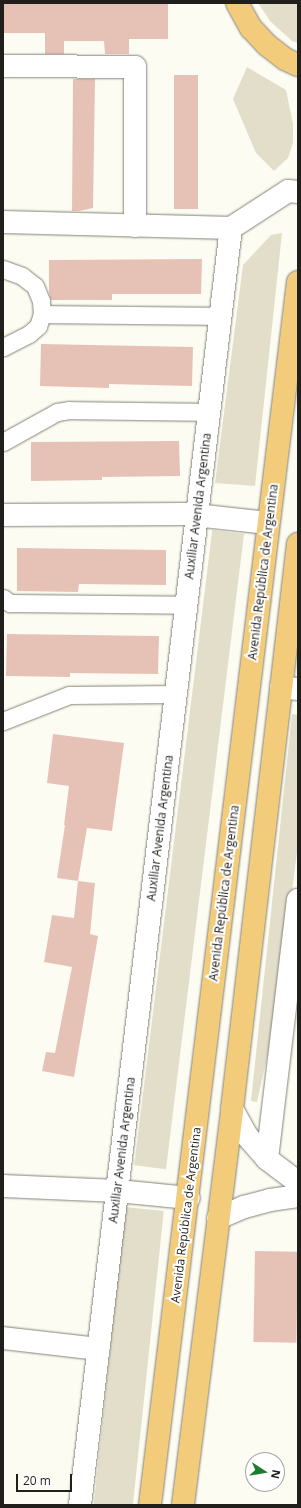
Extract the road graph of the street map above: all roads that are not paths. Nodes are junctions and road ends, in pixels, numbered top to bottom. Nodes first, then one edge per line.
1 (237, 3) edge
2 (292, 62) edge
3 (3, 66) edge
4 (298, 80) edge
5 (298, 192) edge
6 (3, 222) edge
7 (135, 226) junction
8 (231, 228) junction
9 (3, 269) edge
10 (298, 282) edge
11 (42, 314) junction
12 (221, 316) junction
13 (3, 347) edge
14 (208, 412) junction
15 (3, 442) edge
16 (3, 515) edge
17 (197, 515) junction
18 (268, 523) junction
19 (298, 544) edge
20 (5, 605) edge
21 (186, 605) junction
22 (289, 688) edge
23 (176, 694) junction
24 (3, 721) edge
25 (298, 900) edge
26 (232, 1109) junction
27 (267, 1159) junction
28 (298, 1182) edge
29 (3, 1186) edge
30 (118, 1191) junction
31 (298, 1196) edge
32 (188, 1198) junction
33 (218, 1218) junction
34 (3, 1338) edge
35 (98, 1349) junction
36 (80, 1505) edge
37 (150, 1505) edge
38 (183, 1505) edge

1 - 2 main road
2 - 4 main road
3 - 7 street
5 - 8 street
6 - 7 street
7 - 8 street
8 - 12 street, Auxiliar Avenida Argentina
9 - 11 street
10 - 18 main road, Avenida República de Argentina
11 - 12 street
11 - 13 street
12 - 14 street, Auxiliar Avenida Argentina
14 - 15 street
14 - 17 street, Auxiliar Avenida Argentina
16 - 17 street
17 - 18 street
17 - 21 street, Auxiliar Avenida Argentina
18 - 32 main road, Avenida República de Argentina
19 - 22 main road
20 - 21 street
21 - 23 street, Auxiliar Avenida Argentina
22 - 26 main road
23 - 24 street
23 - 30 street, Auxiliar Avenida Argentina
25 - 27 street
26 - 27 street
26 - 33 main road
27 - 28 street
29 - 30 street
30 - 32 street
30 - 35 street, Auxiliar Avenida Argentina
31 - 33 street
32 - 37 main road, Avenida República de Argentina
33 - 38 main road
34 - 35 street
35 - 36 street, Auxiliar Avenida Argentina

